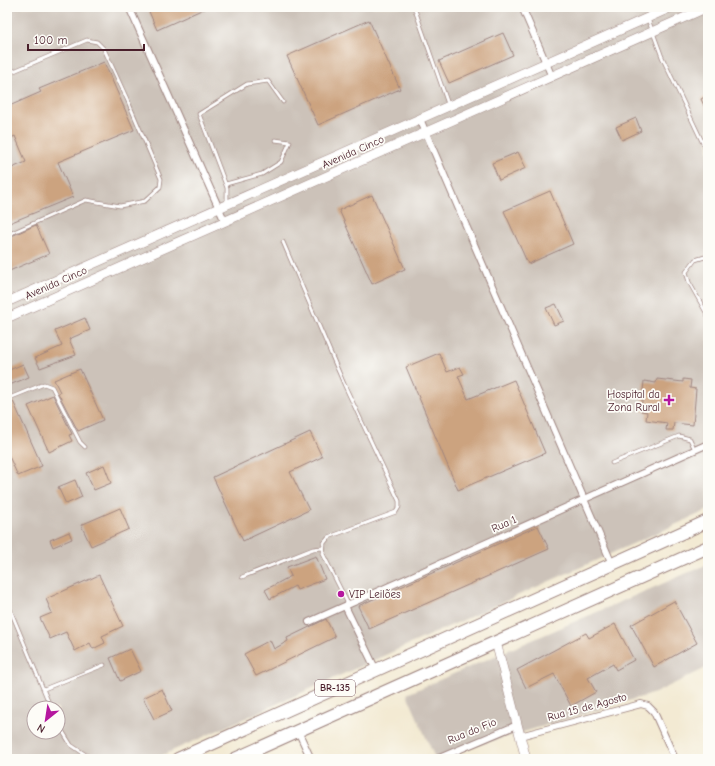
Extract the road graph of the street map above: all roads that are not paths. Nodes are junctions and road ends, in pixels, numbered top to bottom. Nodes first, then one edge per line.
1 (129, 7) edge
2 (414, 7) edge
3 (522, 7) edge
4 (672, 7) edge
5 (708, 7) edge
6 (648, 18) junction
7 (653, 32) junction
8 (546, 62) junction
9 (7, 74) edge
10 (552, 77) junction
11 (283, 102) dead end
12 (448, 106) junction
13 (420, 119) junction
14 (426, 133) junction
15 (275, 140) dead end
16 (708, 154) edge
17 (226, 184) junction
18 (223, 206) junction
19 (225, 222) junction
20 (7, 234) edge
21 (283, 242) dead end
22 (708, 256) edge
23 (7, 302) edge
24 (708, 316) edge
25 (7, 318) edge
26 (7, 399) edge
27 (708, 444) edge
28 (85, 447) dead end
29 (695, 450) junction
30 (612, 463) dead end
31 (584, 500) junction
32 (708, 521) edge
33 (708, 547) edge
34 (322, 548) junction
35 (612, 564) junction
36 (242, 577) dead end
37 (7, 602) edge
38 (346, 605) junction
39 (309, 622) dead end
40 (496, 642) junction
41 (104, 665) dead end
42 (376, 670) junction
43 (44, 690) junction
44 (48, 700) edge
45 (517, 725) junction
46 (298, 731) junction
47 (520, 736) junction
48 (66, 737) edge
49 (92, 759) edge
50 (178, 759) edge
51 (235, 759) edge
52 (311, 759) edge
53 (437, 759) edge
54 (526, 759) edge
55 (675, 759) edge

1 - 18 street
2 - 12 lane
3 - 8 street
4 - 6 street, Avenida Cinco
5 - 7 street, Avenida Cinco
6 - 7 lane
6 - 8 street, Avenida Cinco
7 - 10 street, Avenida Cinco
7 - 16 lane
8 - 10 street
8 - 12 street, Avenida Cinco
9 - 20 lane
10 - 14 street, Avenida Cinco
11 - 17 lane
12 - 13 street, Avenida Cinco
13 - 14 street
13 - 18 street, Avenida Cinco
14 - 19 street, Avenida Cinco
14 - 31 street
15 - 17 lane
17 - 18 lane
18 - 19 street
18 - 23 street, Avenida Cinco
19 - 25 street, Avenida Cinco
21 - 34 lane
22 - 24 lane
26 - 28 lane
27 - 29 street, Rua 1
29 - 30 lane
29 - 31 street, Rua 1
31 - 35 street
31 - 38 street, Rua 1
32 - 35 highway, BR-135
33 - 40 highway, BR-135
34 - 36 lane
34 - 38 lane
35 - 42 highway, BR-135
37 - 43 lane
38 - 39 street, Rua 1
38 - 42 street
40 - 45 street
40 - 46 highway, BR-135
41 - 43 lane
42 - 50 highway, BR-135
43 - 44 lane
45 - 47 street
45 - 53 street, Rua do Fio
46 - 51 highway, BR-135
46 - 52 street
47 - 54 street
47 - 55 street, Rua 15 de Agosto
48 - 49 lane

